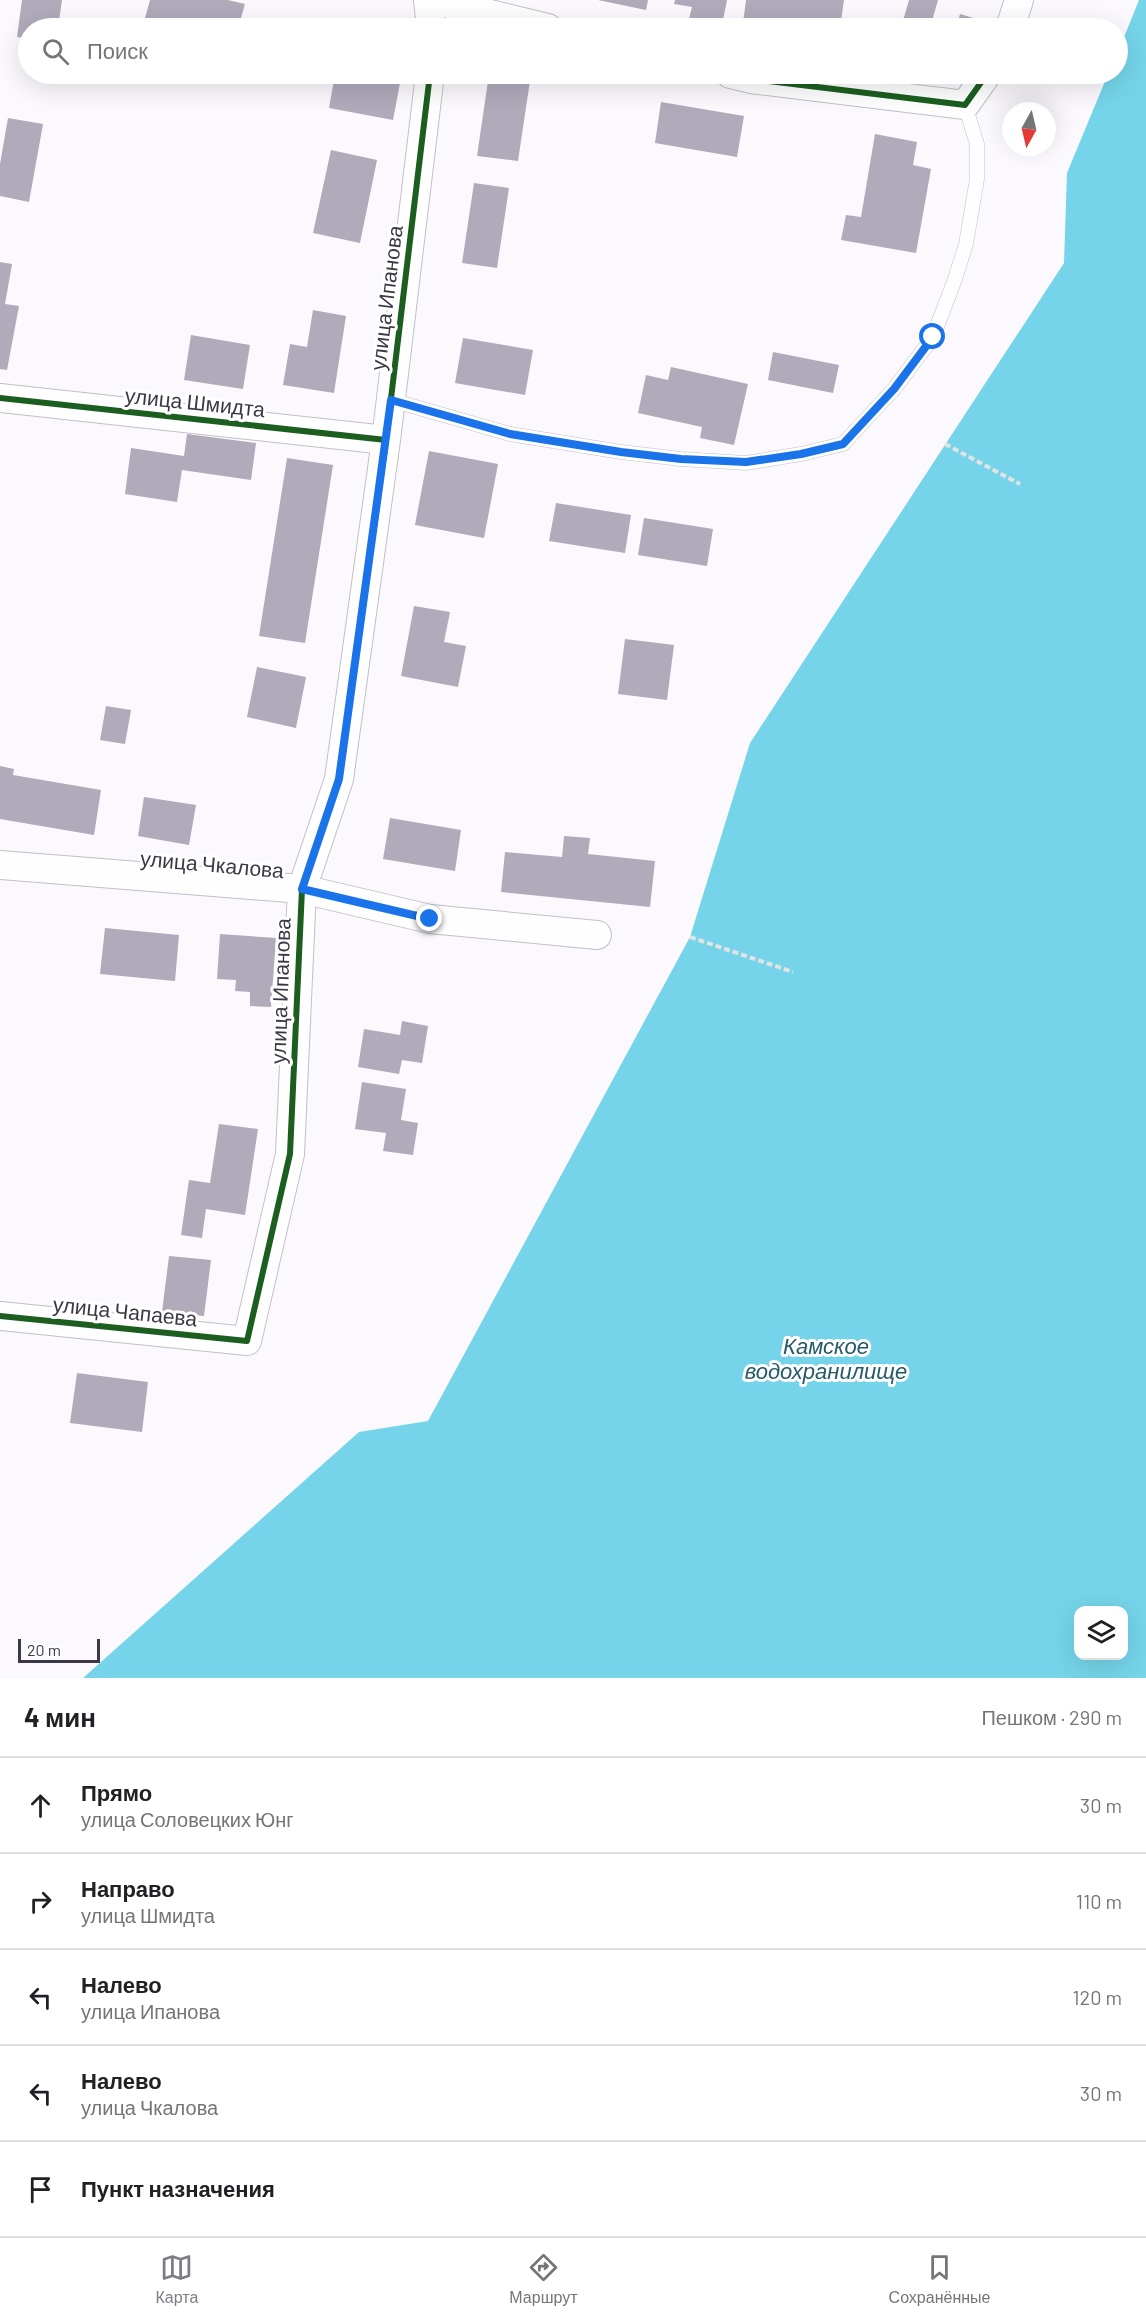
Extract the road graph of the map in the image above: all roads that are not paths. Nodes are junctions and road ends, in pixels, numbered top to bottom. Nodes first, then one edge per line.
1 (430, 0) edge
2 (1019, 0) edge
3 (430, 18) edge
4 (506, 18) edge
5 (1013, 18) edge
6 (429, 84) edge
7 (792, 84) edge
8 (980, 84) edge
9 (965, 105) junction
10 (0, 398) edge
11 (391, 400) junction
12 (387, 440) junction
13 (0, 865) edge
14 (302, 889) junction
15 (597, 935) dead end
16 (0, 1316) edge
17 (247, 1341) joint

1 - 3 street
1 - 4 street
2 - 5 street
6 - 11 street, улица Ипанова
7 - 9 street
8 - 9 street
9 - 11 lane
10 - 12 street, улица Шмидта
11 - 12 street, улица Ипанова
12 - 14 street, улица Ипанова
13 - 14 street, улица Чкалова
14 - 15 street, улица Чкалова
14 - 17 street, улица Ипанова
16 - 17 street, улица Чапаева

